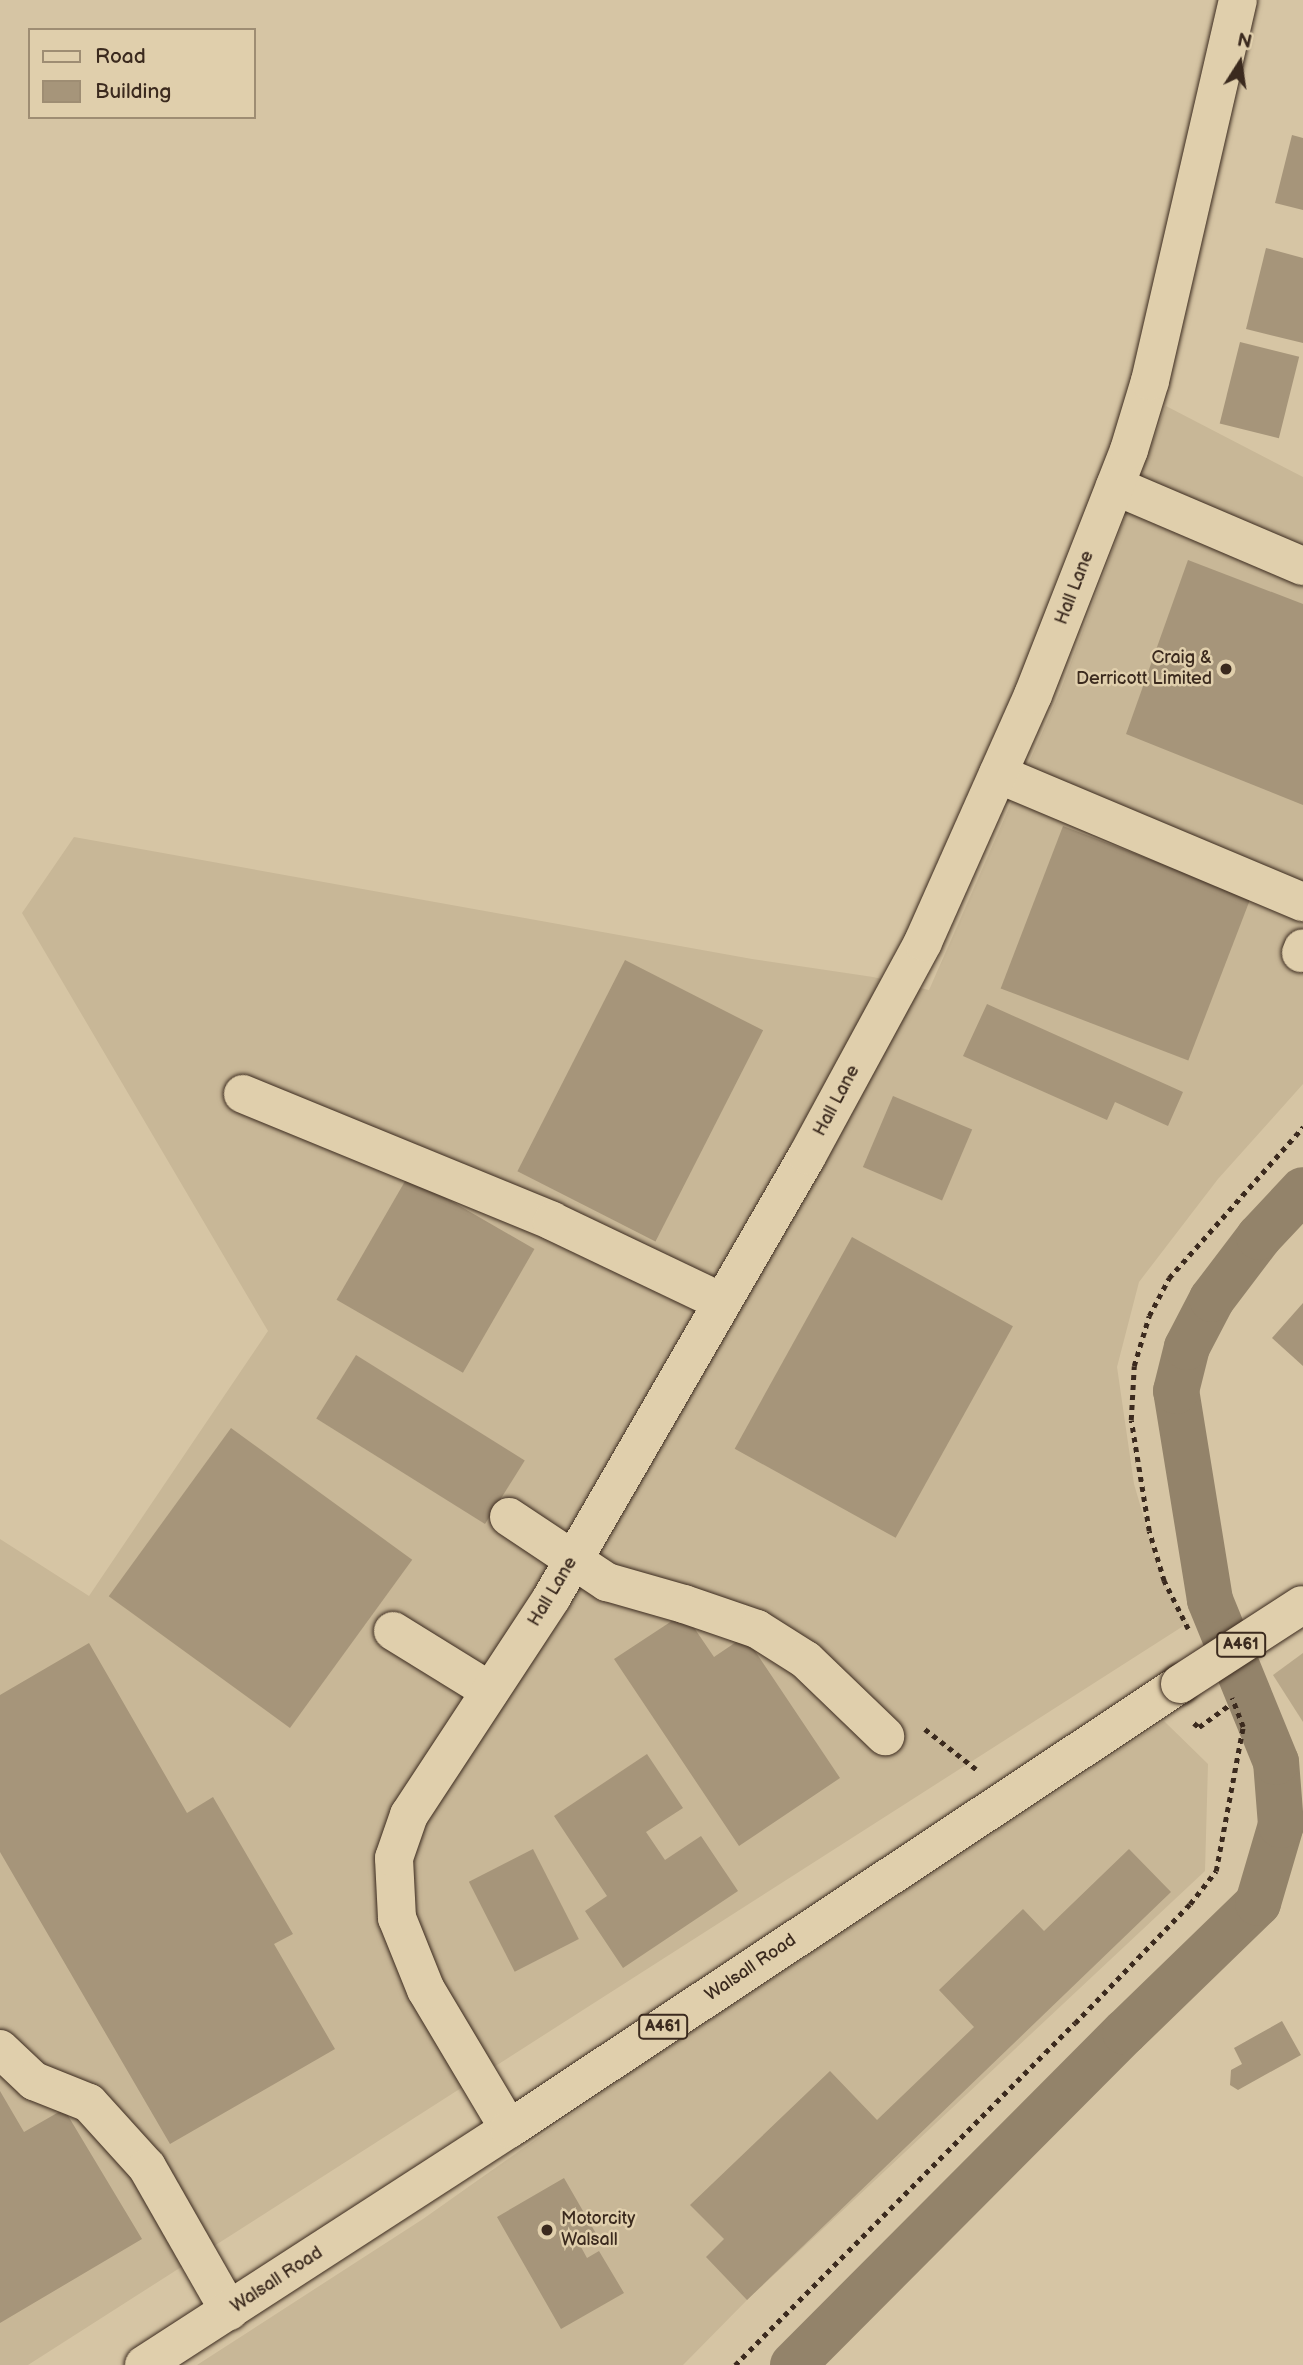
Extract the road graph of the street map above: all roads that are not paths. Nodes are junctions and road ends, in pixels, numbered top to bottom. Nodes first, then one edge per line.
1 (1238, 0) edge
2 (1115, 486) junction
3 (1303, 566) edge
4 (998, 774) junction
5 (1303, 902) edge
6 (243, 1094) dead end
7 (722, 1302) junction
8 (509, 1517) dead end
9 (574, 1560) junction
10 (1302, 1605) edge
11 (393, 1631) dead end
12 (490, 1691) junction
13 (885, 1736) dead end
14 (0, 2049) edge
15 (509, 2129) junction
16 (229, 2311) junction
17 (144, 2365) edge

1 - 2 main road, Hall Lane
2 - 3 main road
2 - 4 main road, Hall Lane
4 - 5 main road
4 - 7 main road, Hall Lane
6 - 7 main road
7 - 9 main road, Hall Lane
8 - 9 main road
9 - 12 main road, Hall Lane
9 - 13 main road
10 - 15 main road, Walsall Road / A461, bridge
11 - 12 main road
12 - 15 main road, Hall Lane
14 - 16 main road
15 - 16 main road, Walsall Road / A461
16 - 17 main road, Walsall Road / A461

